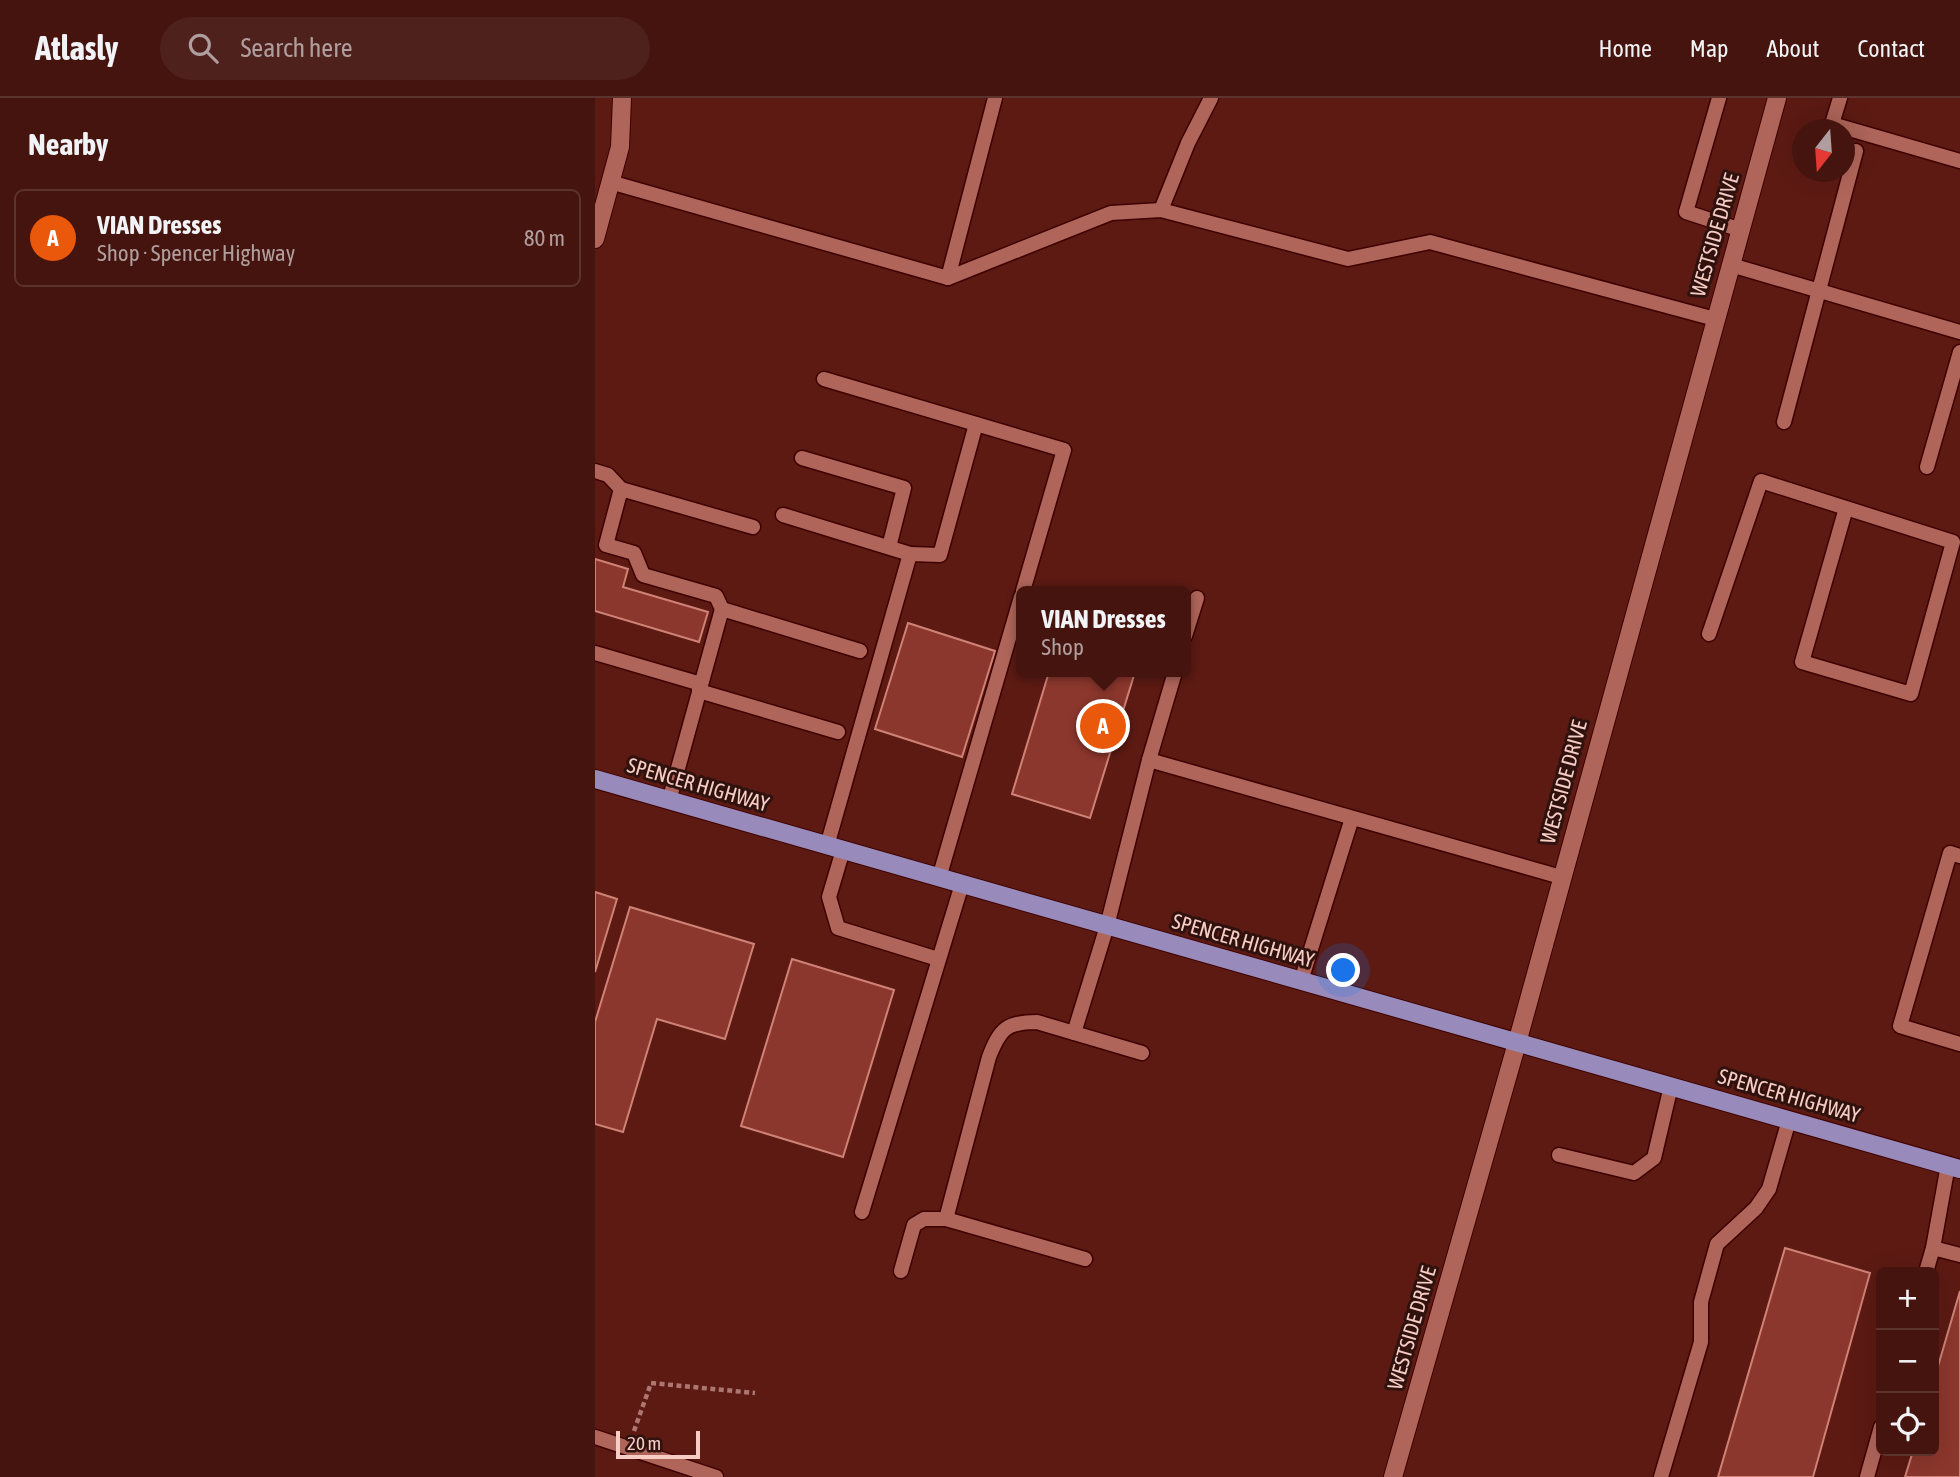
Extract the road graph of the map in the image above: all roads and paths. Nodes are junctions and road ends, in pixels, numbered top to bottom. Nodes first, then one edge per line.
1 (622, 98) edge
2 (995, 98) edge
3 (1211, 98) edge
4 (1719, 98) edge
5 (1777, 98) edge
6 (1840, 98) edge
7 (1856, 151) dead end
8 (1960, 161) edge
9 (610, 182) junction
10 (1161, 210) junction
11 (1741, 230) junction
12 (595, 239) edge
13 (1731, 265) junction
14 (948, 278) junction
15 (1819, 291) junction
16 (1715, 319) junction
17 (1960, 332) edge
18 (1960, 352) edge
19 (824, 379) dead end
20 (1784, 422) dead end
21 (976, 424) junction
22 (802, 458) dead end
23 (1927, 467) dead end
24 (595, 471) edge
25 (621, 489) junction
26 (1846, 508) junction
27 (782, 515) dead end
28 (753, 527) dead end
29 (889, 547) junction
30 (910, 554) junction
31 (1024, 586) edge
32 (1197, 598) dead end
33 (722, 609) junction
34 (1016, 614) edge
35 (1191, 617) edge
36 (1709, 634) dead end
37 (860, 651) dead end
38 (595, 653) edge
39 (1174, 677) edge
40 (700, 688) junction
41 (838, 732) dead end
42 (1149, 760) junction
43 (595, 779) edge
44 (669, 801) junction
45 (1352, 818) junction
46 (835, 848) junction
47 (1960, 856) edge
48 (1562, 877) junction
49 (939, 878) junction
50 (962, 884) junction
51 (1107, 926) junction
52 (938, 959) junction
53 (1301, 981) junction
54 (1074, 1033) junction
55 (1517, 1042) junction
56 (1960, 1044) edge
57 (1142, 1053) dead end
58 (1671, 1086) junction
59 (1789, 1119) junction
60 (1559, 1155) dead end
61 (1957, 1166) edge
62 (862, 1212) dead end
63 (946, 1219) junction
64 (1933, 1248) junction
65 (1960, 1255) edge
66 (1086, 1259) dead end
67 (1927, 1267) edge
68 (901, 1271) dead end
69 (755, 1394) dead end
70 (595, 1437) edge
71 (1876, 1445) edge
72 (628, 1448) junction
73 (716, 1477) edge
74 (1394, 1477) edge
75 (1661, 1477) edge
76 (1867, 1477) edge

1 - 9 street
2 - 14 lane
3 - 10 lane
4 - 11 lane
5 - 11 street, WESTSIDE DRIVE
6 - 8 lane
7 - 15 lane
9 - 12 street
9 - 14 lane
10 - 14 lane
10 - 16 lane
11 - 13 street, WESTSIDE DRIVE
13 - 15 lane
13 - 16 street, WESTSIDE DRIVE
15 - 17 lane
15 - 20 lane
16 - 48 street, WESTSIDE DRIVE
18 - 23 lane
19 - 21 lane
21 - 30 lane
21 - 31 lane
22 - 29 lane
24 - 25 lane
25 - 28 lane
25 - 33 lane
26 - 26 lane
26 - 36 lane
27 - 29 lane
29 - 30 lane
30 - 46 lane
32 - 35 lane
33 - 37 lane
33 - 40 lane
34 - 49 lane
38 - 40 lane
39 - 42 lane
40 - 41 lane
40 - 44 lane
42 - 45 lane
42 - 51 lane
43 - 44 main road, SPENCER HIGHWAY
44 - 46 main road, SPENCER HIGHWAY
45 - 48 lane
45 - 53 lane
46 - 49 main road, SPENCER HIGHWAY
46 - 52 lane
47 - 56 lane
48 - 55 street, WESTSIDE DRIVE
49 - 50 main road, SPENCER HIGHWAY
50 - 51 main road, SPENCER HIGHWAY
50 - 52 lane
51 - 53 main road, SPENCER HIGHWAY
51 - 54 lane
52 - 62 lane
53 - 55 main road, SPENCER HIGHWAY
54 - 57 lane
54 - 63 lane
55 - 58 main road, SPENCER HIGHWAY
55 - 74 street, WESTSIDE DRIVE
58 - 59 main road, SPENCER HIGHWAY
58 - 60 lane
59 - 61 main road, SPENCER HIGHWAY
59 - 75 lane
61 - 64 lane
63 - 66 lane
63 - 68 lane
64 - 65 lane
64 - 67 lane
69 - 72 path
70 - 72 lane
71 - 76 lane
72 - 73 lane

